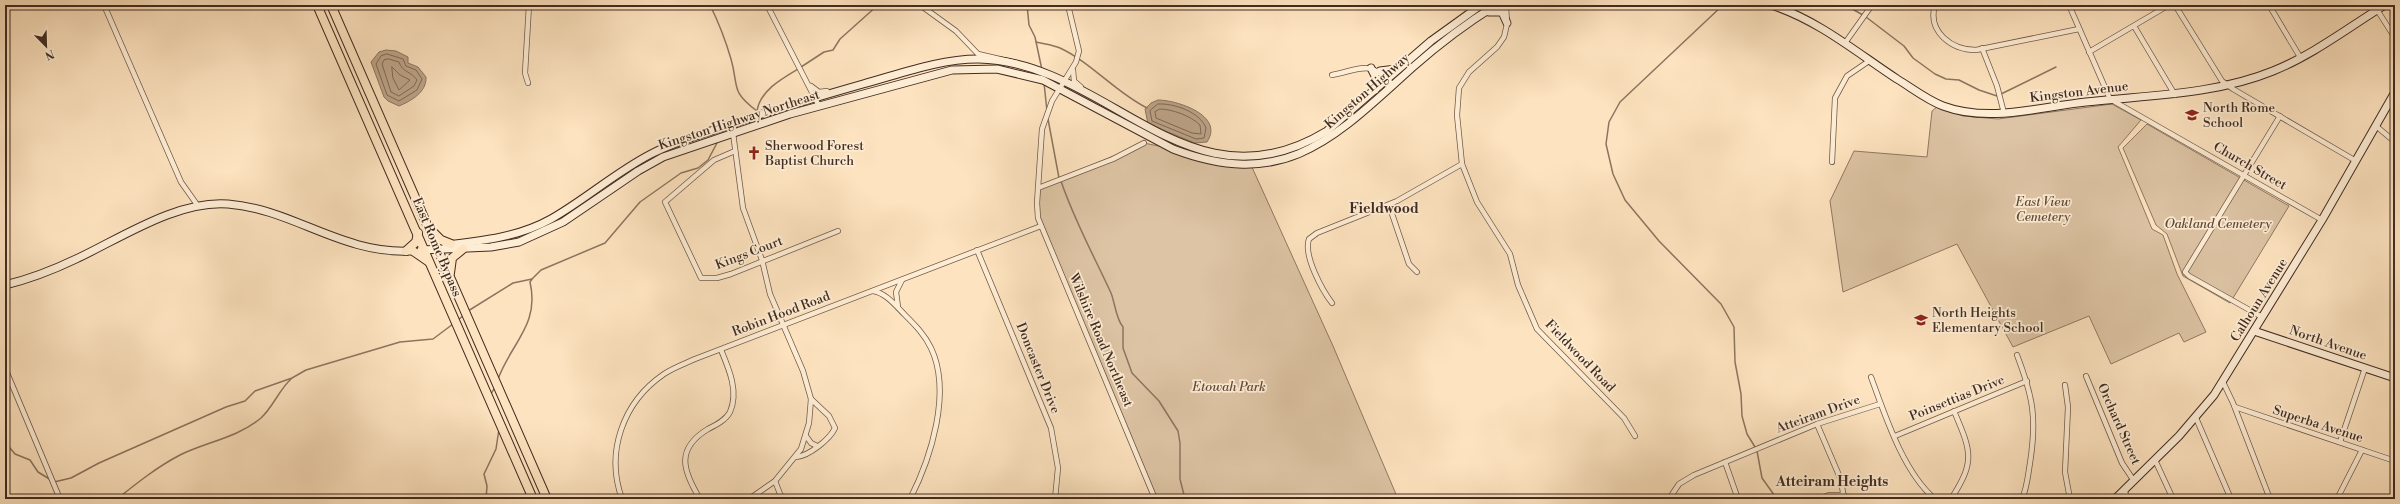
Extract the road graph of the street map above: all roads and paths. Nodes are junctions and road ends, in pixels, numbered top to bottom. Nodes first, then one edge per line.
1 (104, 5) edge
2 (317, 5) edge
3 (331, 5) edge
4 (529, 5) edge
5 (766, 5) edge
6 (920, 5) edge
7 (1068, 5) edge
8 (1481, 5) edge
9 (1496, 5) edge
10 (1506, 5) edge
11 (1770, 5) edge
12 (1872, 5) edge
13 (1935, 5) edge
14 (2069, 5) edge
15 (2169, 5) edge
16 (2175, 5) edge
17 (2269, 5) edge
18 (2386, 5) edge
19 (2376, 7) edge
20 (1484, 12) junction
21 (1507, 23) junction
22 (2134, 26) junction
23 (2079, 29) junction
24 (2395, 38) edge
25 (1845, 43) junction
26 (972, 48) junction
27 (1982, 48) junction
28 (2088, 52) junction
29 (2300, 57) junction
30 (965, 60) junction
31 (1870, 61) junction
32 (1024, 66) junction
33 (1073, 68) junction
34 (1372, 68) junction
35 (1399, 69) junction
36 (1380, 71) junction
37 (1332, 75) dead end
38 (1388, 79) junction
39 (1043, 80) joint
40 (1065, 82) junction
41 (528, 83) dead end
42 (864, 84) junction
43 (809, 85) junction
44 (1393, 85) junction
45 (2227, 85) junction
46 (1060, 89) junction
47 (1375, 90) junction
48 (2395, 92) edge
49 (2175, 95) junction
50 (815, 98) junction
51 (2110, 99) junction
52 (819, 106) junction
53 (1110, 107) junction
54 (2004, 113) junction
55 (2280, 116) junction
56 (734, 123) junction
57 (2376, 126) junction
58 (733, 133) junction
59 (2395, 142) edge
60 (1144, 143) dead end
61 (735, 151) junction
62 (2356, 161) junction
63 (1832, 162) dead end
64 (1462, 164) junction
65 (2243, 175) junction
66 (1038, 188) junction
67 (1389, 204) junction
68 (198, 206) junction
69 (2322, 220) junction
70 (1041, 226) junction
71 (431, 231) junction
72 (838, 231) dead end
73 (418, 233) junction
74 (451, 244) junction
75 (439, 249) junction
76 (462, 249) junction
77 (426, 250) junction
78 (977, 250) junction
79 (410, 251) junction
80 (762, 260) junction
81 (432, 266) junction
82 (1417, 272) dead end
83 (450, 274) junction
84 (903, 279) junction
85 (5, 285) edge
86 (872, 291) junction
87 (1332, 303) dead end
88 (899, 310) junction
89 (2262, 317) junction
90 (783, 325) junction
91 (2254, 331) junction
92 (721, 350) junction
93 (2017, 355) dead end
94 (5, 368) edge
95 (2365, 368) junction
96 (2086, 376) dead end
97 (1871, 377) dead end
98 (2395, 378) edge
99 (2027, 381) junction
100 (2223, 382) junction
101 (2065, 385) dead end
102 (811, 399) junction
103 (1880, 404) junction
104 (2235, 407) junction
105 (1954, 411) junction
106 (2196, 418) junction
107 (1817, 424) junction
108 (806, 436) junction
109 (1635, 436) dead end
110 (1895, 436) junction
111 (2340, 442) junction
112 (817, 446) junction
113 (2362, 450) junction
114 (796, 457) junction
115 (2155, 460) junction
116 (2395, 461) edge
117 (1725, 462) junction
118 (775, 481) junction
119 (2134, 481) junction
120 (2124, 490) junction
121 (1844, 497) edge
122 (1932, 498) edge
123 (60, 499) edge
124 (533, 499) edge
125 (547, 499) edge
126 (622, 499) edge
127 (700, 499) edge
128 (749, 499) edge
129 (782, 499) edge
130 (910, 499) edge
131 (1055, 499) edge
132 (1155, 499) edge
133 (1669, 499) edge
134 (1738, 499) edge
135 (1819, 499) edge
136 (1951, 499) edge
137 (2022, 499) edge
138 (2070, 499) edge
139 (2115, 499) edge
140 (2128, 499) edge
141 (2173, 499) edge
142 (2231, 499) edge
143 (2270, 499) edge
144 (2337, 499) edge

1 - 68 street
2 - 73 highway, East Rome Bypass
3 - 71 highway, East Rome Bypass
4 - 41 street
5 - 43 street
6 - 26 street
7 - 33 street, Wilshire Road Northeast
8 - 35 main road, Kingston Highway
9 - 20 main road, Kingston Highway
10 - 21 street, Fieldwood Road
11 - 25 main road, Kingston Avenue
12 - 25 street
13 - 27 street
14 - 23 street
15 - 22 street
16 - 45 street
17 - 29 street
18 - 19 main road, Kingston Avenue
19 - 24 street
19 - 29 main road, Kingston Avenue
20 - 21 main road
20 - 44 main road, Kingston Highway
21 - 64 street, Fieldwood Road
22 - 28 street
22 - 49 street
23 - 27 street
23 - 28 street
25 - 31 main road, Kingston Avenue
26 - 30 street
26 - 32 street
27 - 54 street
28 - 51 street
29 - 45 main road, Kingston Avenue
30 - 32 main road, Kingston Highway
30 - 42 main road, Kingston Highway
31 - 54 main road, Kingston Avenue
31 - 63 street
32 - 40 main road, Kingston Highway
33 - 40 street, Wilshire Road Northeast
33 - 53 street
34 - 36 street
34 - 37 street
34 - 47 main road
35 - 36 main road
35 - 38 main road, Kingston Highway
36 - 38 street
38 - 44 street
38 - 47 main road, Kingston Highway
39 - 46 main road, Kingston Highway
39 - 52 main road, Kingston Highway Northeast
40 - 46 street, Wilshire Road Northeast
40 - 53 main road, Kingston Highway
42 - 43 street
42 - 50 main road, Kingston Highway
43 - 50 street
44 - 46 main road, Kingston Highway
45 - 49 main road, Kingston Avenue
45 - 55 street
46 - 66 street, Wilshire Road Northeast
47 - 53 main road, Kingston Highway
48 - 57 main road, Calhoun Avenue
49 - 51 main road, Kingston Avenue
50 - 52 street
50 - 56 main road, Kingston Highway
51 - 54 main road, Kingston Avenue
51 - 65 street, Church Street
52 - 58 main road, Kingston Highway Northeast
55 - 62 street
55 - 65 street
56 - 58 street
56 - 74 main road, Kingston Highway
57 - 59 street
57 - 62 main road, Calhoun Avenue
58 - 61 street
58 - 76 main road, Kingston Highway Northeast
60 - 66 street
61 - 80 street
61 - 80 street, Kings Court
62 - 69 main road, Calhoun Avenue
64 - 67 street
64 - 109 street, Fieldwood Road
65 - 69 street, Church Street
65 - 89 street
66 - 70 street, Wilshire Road Northeast
67 - 82 street
67 - 87 street
68 - 79 main road, Kingston Highway Northeast
68 - 85 main road, Kingston Highway Northeast
69 - 89 main road, Calhoun Avenue
70 - 78 street, Robin Hood Road
70 - 132 street, Wilshire Road Northeast
71 - 74 highway
71 - 75 highway, East Rome Bypass
72 - 80 street, Kings Court
73 - 77 highway, East Rome Bypass
73 - 79 highway
74 - 75 main road, Kingston Highway
75 - 76 main road, Kingston Highway Northeast
75 - 77 main road, Kingston Highway Northeast
75 - 83 highway, East Rome Bypass
76 - 83 highway
77 - 79 main road, Kingston Highway Northeast
77 - 81 highway, East Rome Bypass
78 - 84 street, Robin Hood Road
78 - 131 street, Doncaster Drive
79 - 81 highway
80 - 90 street
81 - 124 highway, East Rome Bypass
83 - 125 highway, East Rome Bypass
84 - 86 street, Robin Hood Road
84 - 88 street
86 - 88 street
86 - 90 street, Robin Hood Road
88 - 130 street
89 - 91 main road, Calhoun Avenue
90 - 92 street, Robin Hood Road
90 - 102 street
91 - 95 main road, North Avenue
91 - 100 main road, Calhoun Avenue
92 - 126 street, Robin Hood Road
92 - 127 street
93 - 99 street
94 - 123 street
95 - 98 main road, North Avenue
95 - 111 street
96 - 119 street, Orchard Street
97 - 103 street
99 - 105 street, Poinsettias Drive
99 - 137 street
100 - 104 street
100 - 106 main road, Calhoun Avenue
101 - 138 street
102 - 108 street
102 - 112 street
103 - 107 street, Atteiram Drive
103 - 110 street, Atteiram Drive
104 - 111 street, Superba Avenue
104 - 143 street
105 - 110 street, Poinsettias Drive
105 - 136 street
106 - 115 main road, Calhoun Avenue
106 - 142 street
107 - 117 street, Atteiram Drive
107 - 121 street
108 - 112 street
108 - 114 street
110 - 122 street, Atteiram Drive
111 - 113 street, Superba Avenue
112 - 114 street
113 - 116 street, Superba Avenue
113 - 144 street
114 - 118 street
115 - 119 main road, Calhoun Avenue
115 - 141 street
117 - 133 street, Atteiram Drive
117 - 134 street
118 - 128 street
118 - 129 street
119 - 120 main road, Calhoun Avenue
120 - 139 main road, Calhoun Avenue
120 - 140 street
121 - 135 street

